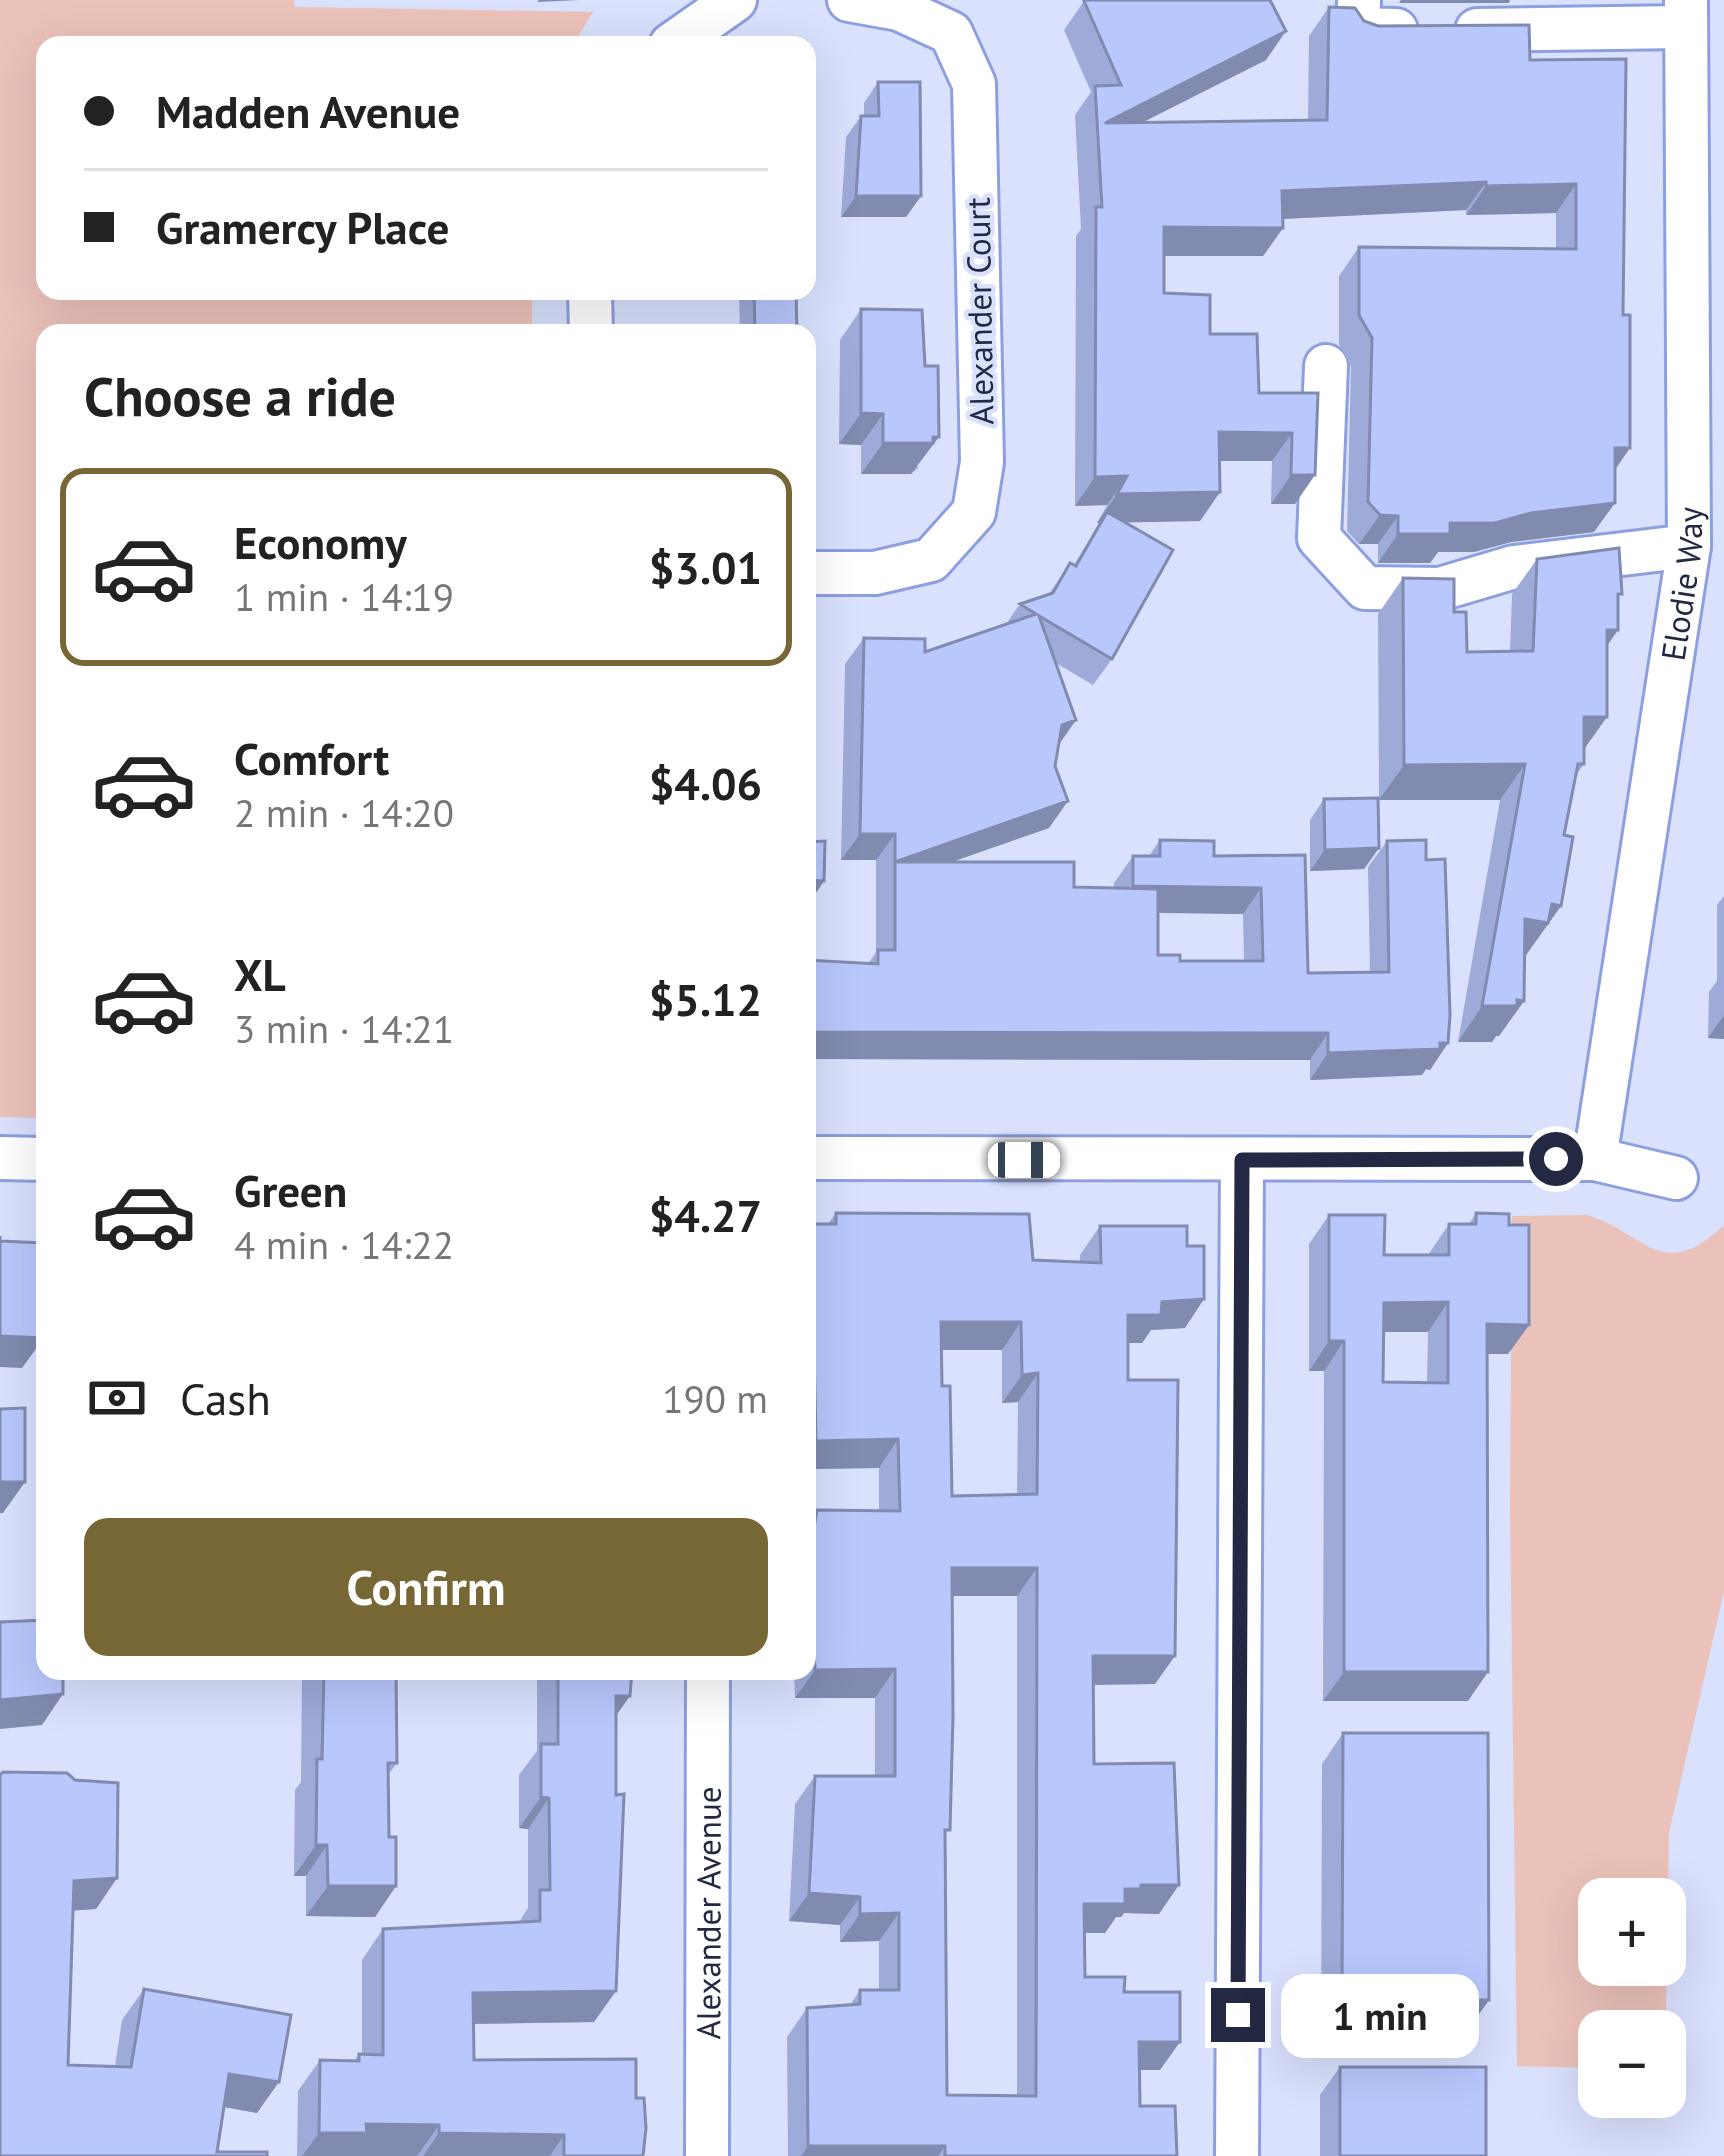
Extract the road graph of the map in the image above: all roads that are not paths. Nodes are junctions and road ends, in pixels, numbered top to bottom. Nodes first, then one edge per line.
1 (735, 0) edge
2 (849, 0) edge
3 (1359, 0) edge
4 (1686, 14) edge
5 (684, 36) edge
6 (1326, 366) dead end
7 (1689, 546) junction
8 (816, 573) edge
9 (0, 1158) edge
10 (816, 1158) edge
11 (36, 1159) edge
12 (1594, 1159) junction
13 (1242, 1160) junction
14 (1676, 1178) dead end
15 (708, 1680) edge
16 (706, 2156) edge
17 (1237, 2156) edge

1 - 5 street
2 - 8 street, Alexander Court
3 - 4 street
4 - 7 street, Elodie Way
6 - 7 street
7 - 12 street, Elodie Way
9 - 11 street
10 - 13 street
12 - 13 street
12 - 14 street
13 - 17 street
15 - 16 street, Alexander Avenue

